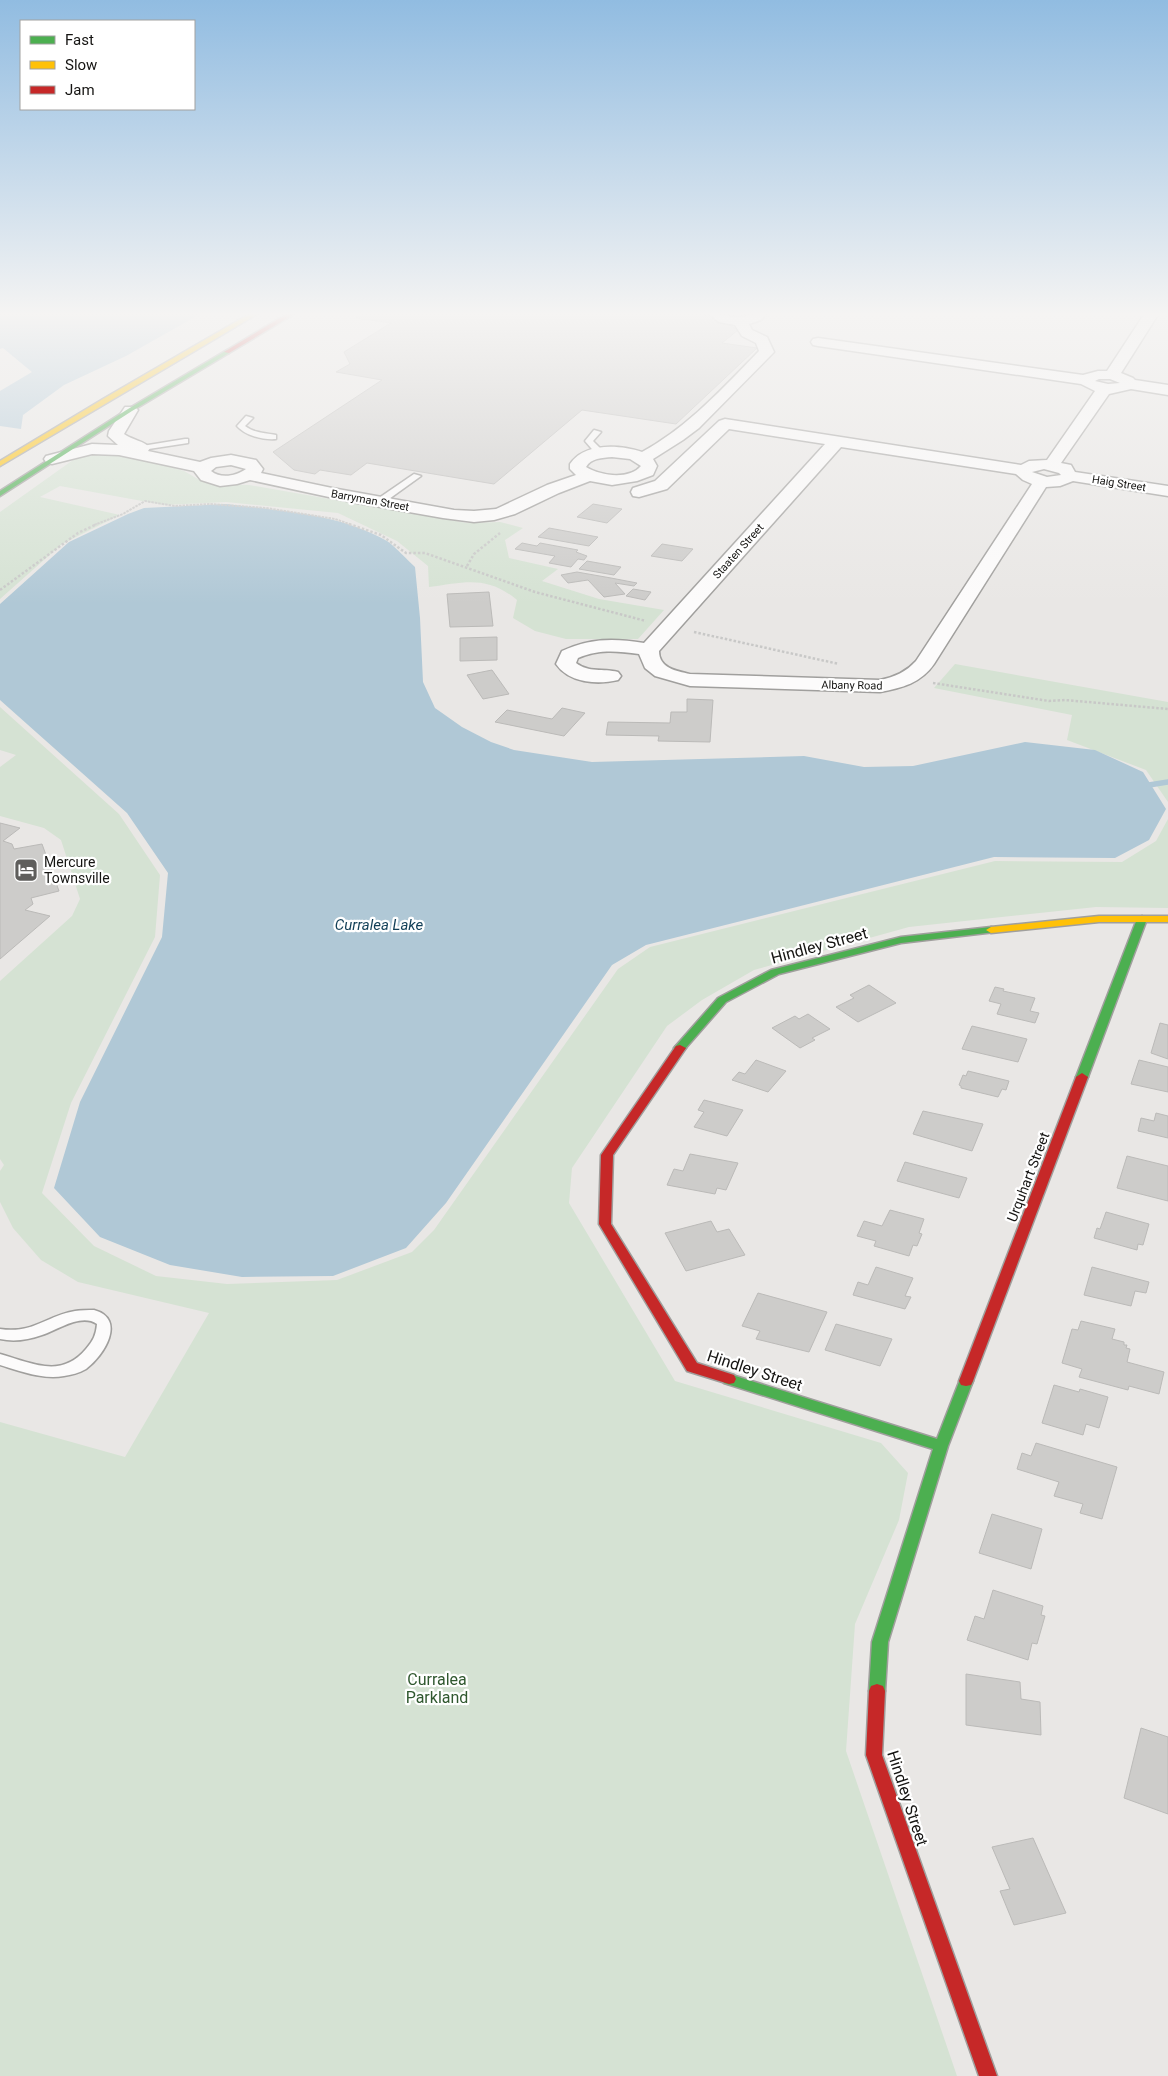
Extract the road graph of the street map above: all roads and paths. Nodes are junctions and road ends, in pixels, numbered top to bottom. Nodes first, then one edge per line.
1 (88, 410) edge
2 (130, 410) joint
3 (709, 410) edge
4 (1089, 410) edge
5 (249, 418) dead end
6 (597, 432) dead end
7 (273, 437) dead end
8 (836, 442) junction
9 (600, 453) junction
10 (643, 458) junction
11 (52, 459) junction
12 (0, 464) edge
13 (210, 465) junction
14 (1047, 473) junction
15 (417, 476) dead end
16 (589, 476) junction
17 (1168, 491) edge
18 (639, 492) dead end
19 (0, 494) edge
20 (380, 502) junction
21 (0, 590) edge
22 (670, 626) junction
23 (650, 656) junction
24 (843, 665) dead end
25 (611, 676) dead end
26 (910, 678) junction
27 (1168, 709) edge
28 (1142, 919) junction
29 (1168, 919) edge
30 (0, 1334) edge
31 (0, 1359) edge
32 (942, 1446) junction
33 (988, 2076) edge

1 - 12 street
2 - 11 street
2 - 13 street
3 - 10 street
4 - 14 street
5 - 7 lane
6 - 9 lane
8 - 14 street
8 - 18 street
8 - 22 street, Staaten Street
9 - 10 street
9 - 16 street
10 - 16 street
11 - 13 street
11 - 19 street
13 - 20 street, Barryman Street
14 - 17 street, Haig Street
14 - 26 street
15 - 20 lane
16 - 20 street, Barryman Street
21 - 22 path
22 - 23 street, Staaten Street
22 - 24 path
23 - 25 street, Albany Road
23 - 26 street, Albany Road
26 - 27 path
28 - 29 street, Hindley Street
28 - 32 street, Urquhart Street
28 - 32 street, Hindley Street
30 - 31 lane
32 - 33 street, Hindley Street

